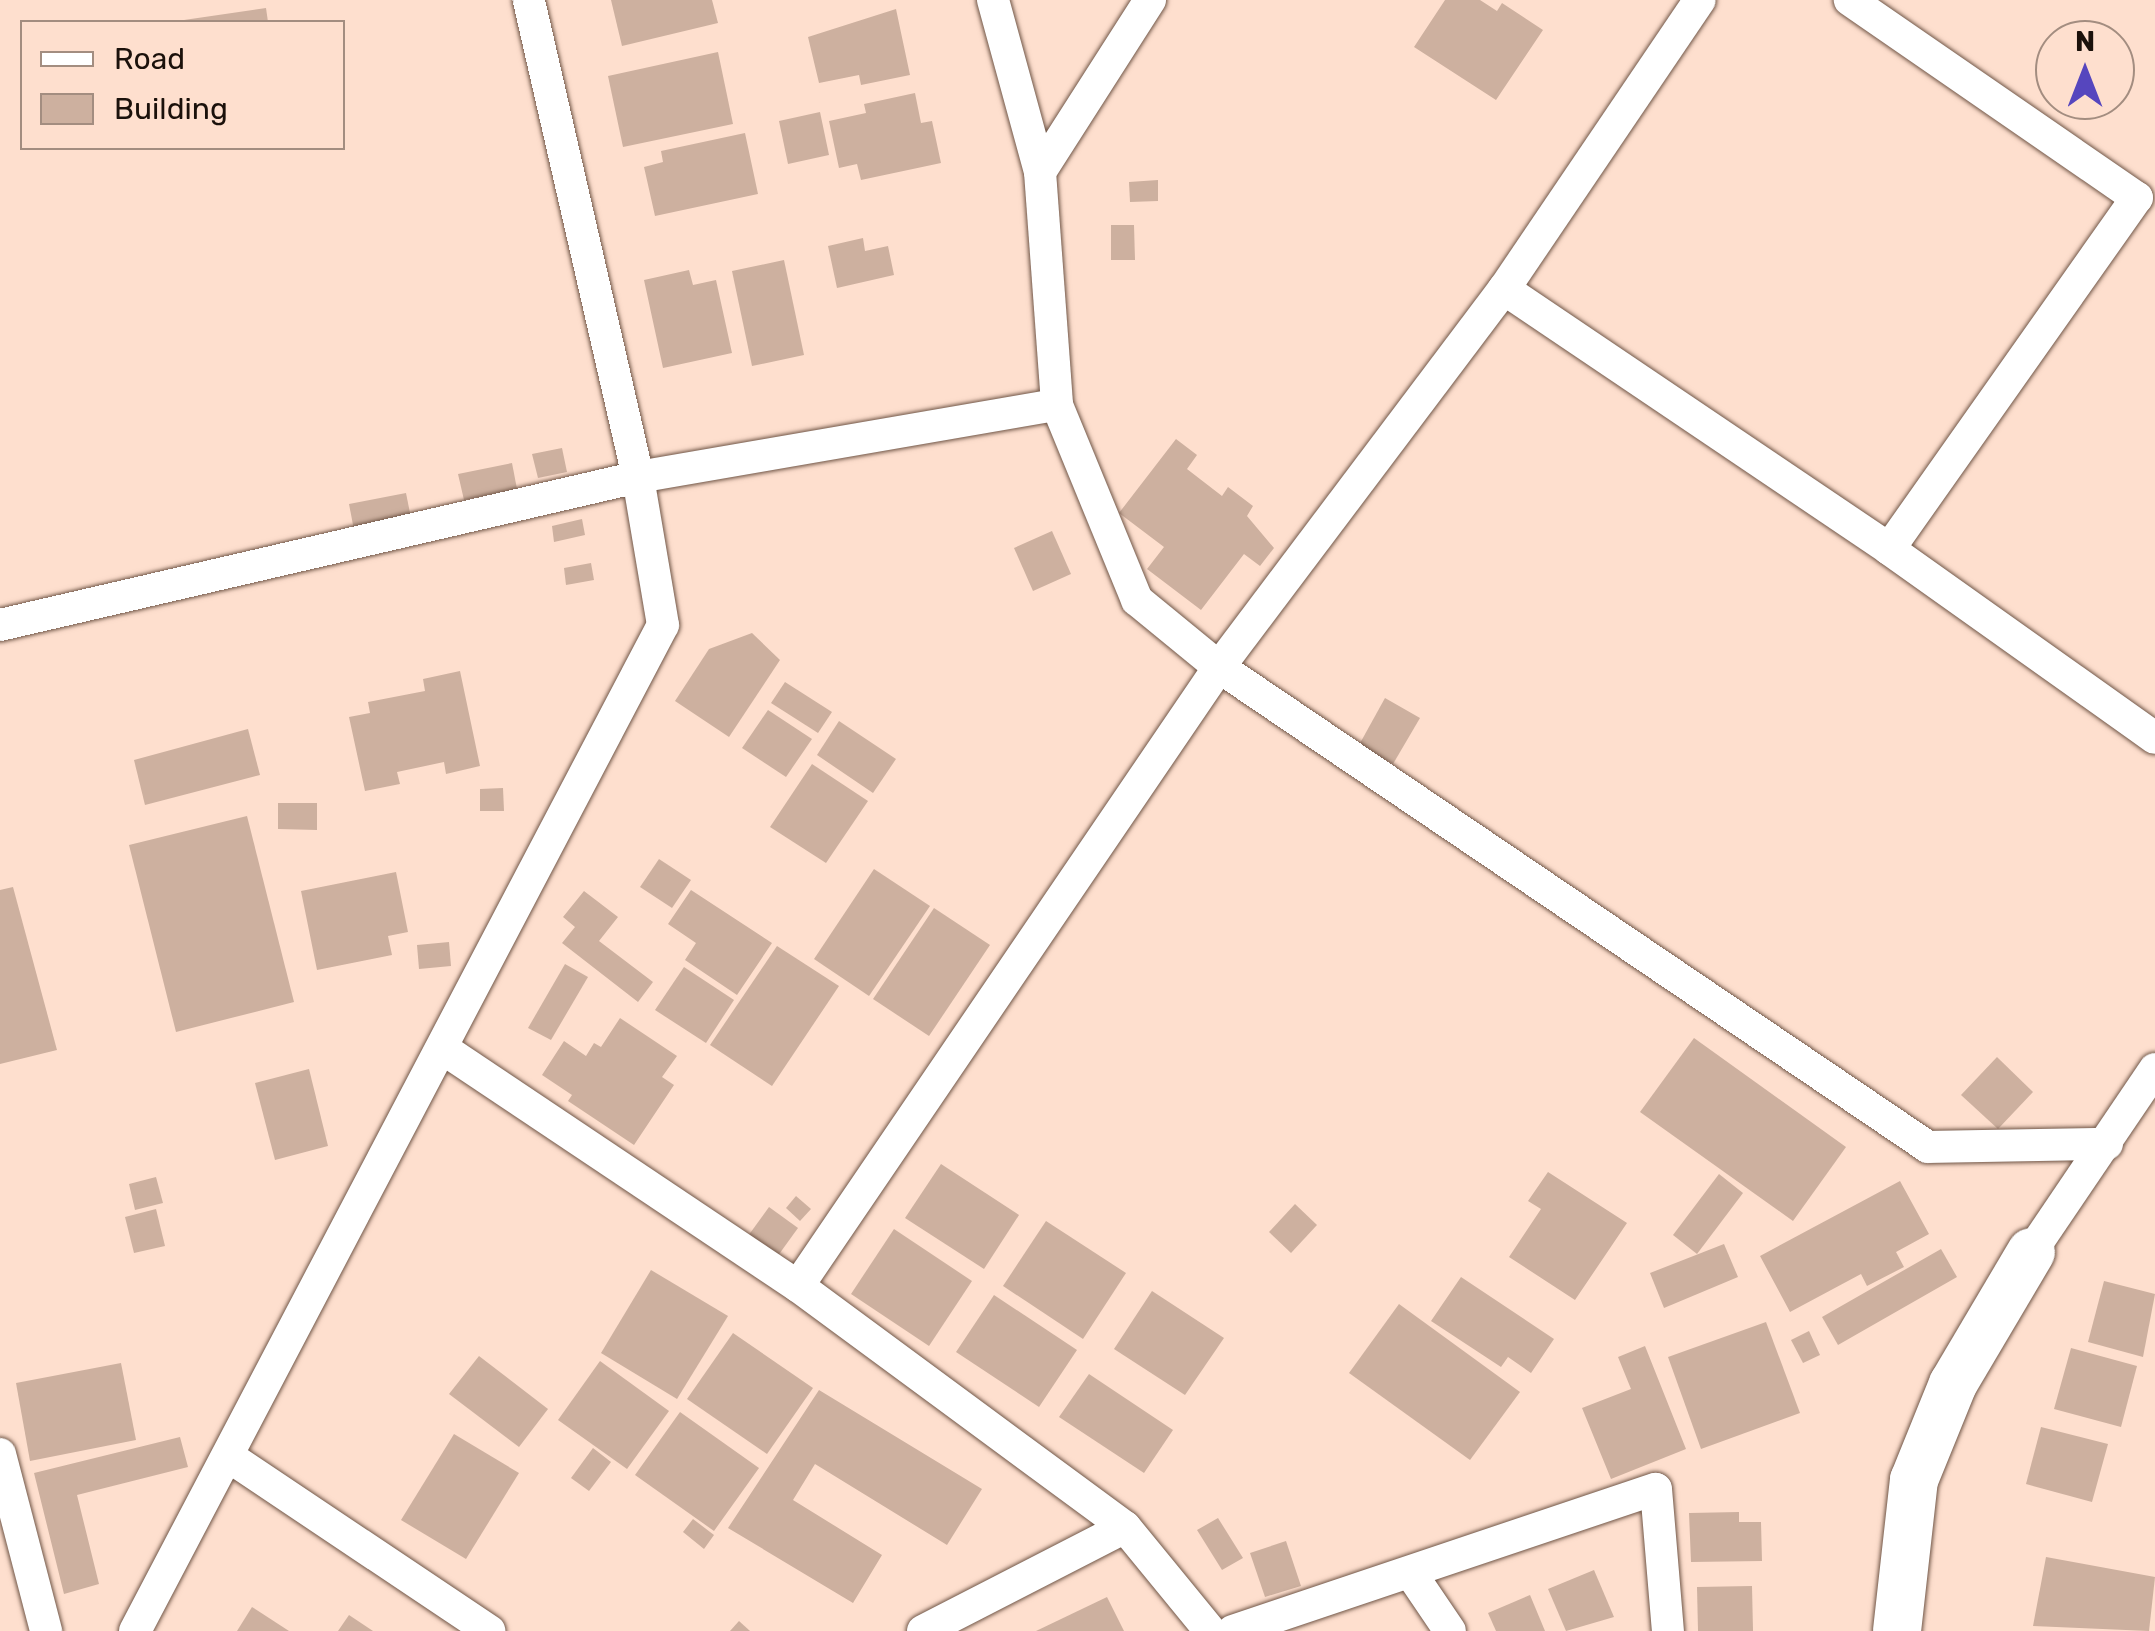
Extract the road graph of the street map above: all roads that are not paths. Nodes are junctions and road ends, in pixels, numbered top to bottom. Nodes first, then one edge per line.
1 (530, 0) edge
2 (993, 0) edge
3 (1150, 0) edge
4 (1700, 0) edge
5 (1850, 0) edge
6 (1040, 172) junction
7 (1504, 289) junction
8 (1057, 406) junction
9 (638, 477) junction
10 (1888, 549) junction
11 (0, 625) edge
12 (1219, 668) junction
13 (2155, 738) edge
14 (442, 1048) junction
15 (2155, 1069) edge
16 (2107, 1144) junction
17 (2031, 1252) joint
18 (798, 1286) junction
19 (0, 1454) edge
20 (231, 1458) junction
21 (1125, 1527) junction
22 (1410, 1572) junction
23 (46, 1631) edge
24 (135, 1631) edge
25 (489, 1631) edge
26 (923, 1631) edge
27 (1210, 1631) edge
28 (1232, 1631) edge
29 (1450, 1631) edge
30 (1668, 1631) edge
31 (1897, 1631) edge

1 - 9 street
2 - 6 street
3 - 6 street
4 - 7 street
5 - 10 street
6 - 8 street
7 - 10 street
7 - 12 street
8 - 9 street
8 - 12 street
9 - 11 street
9 - 14 street
10 - 13 street
12 - 16 street
12 - 18 street
14 - 18 street
14 - 20 street
15 - 16 street
16 - 17 street
17 - 31 street
18 - 21 street
19 - 23 street
20 - 24 street
20 - 25 street
21 - 26 street
21 - 27 street
22 - 28 street
22 - 29 street
22 - 30 street

